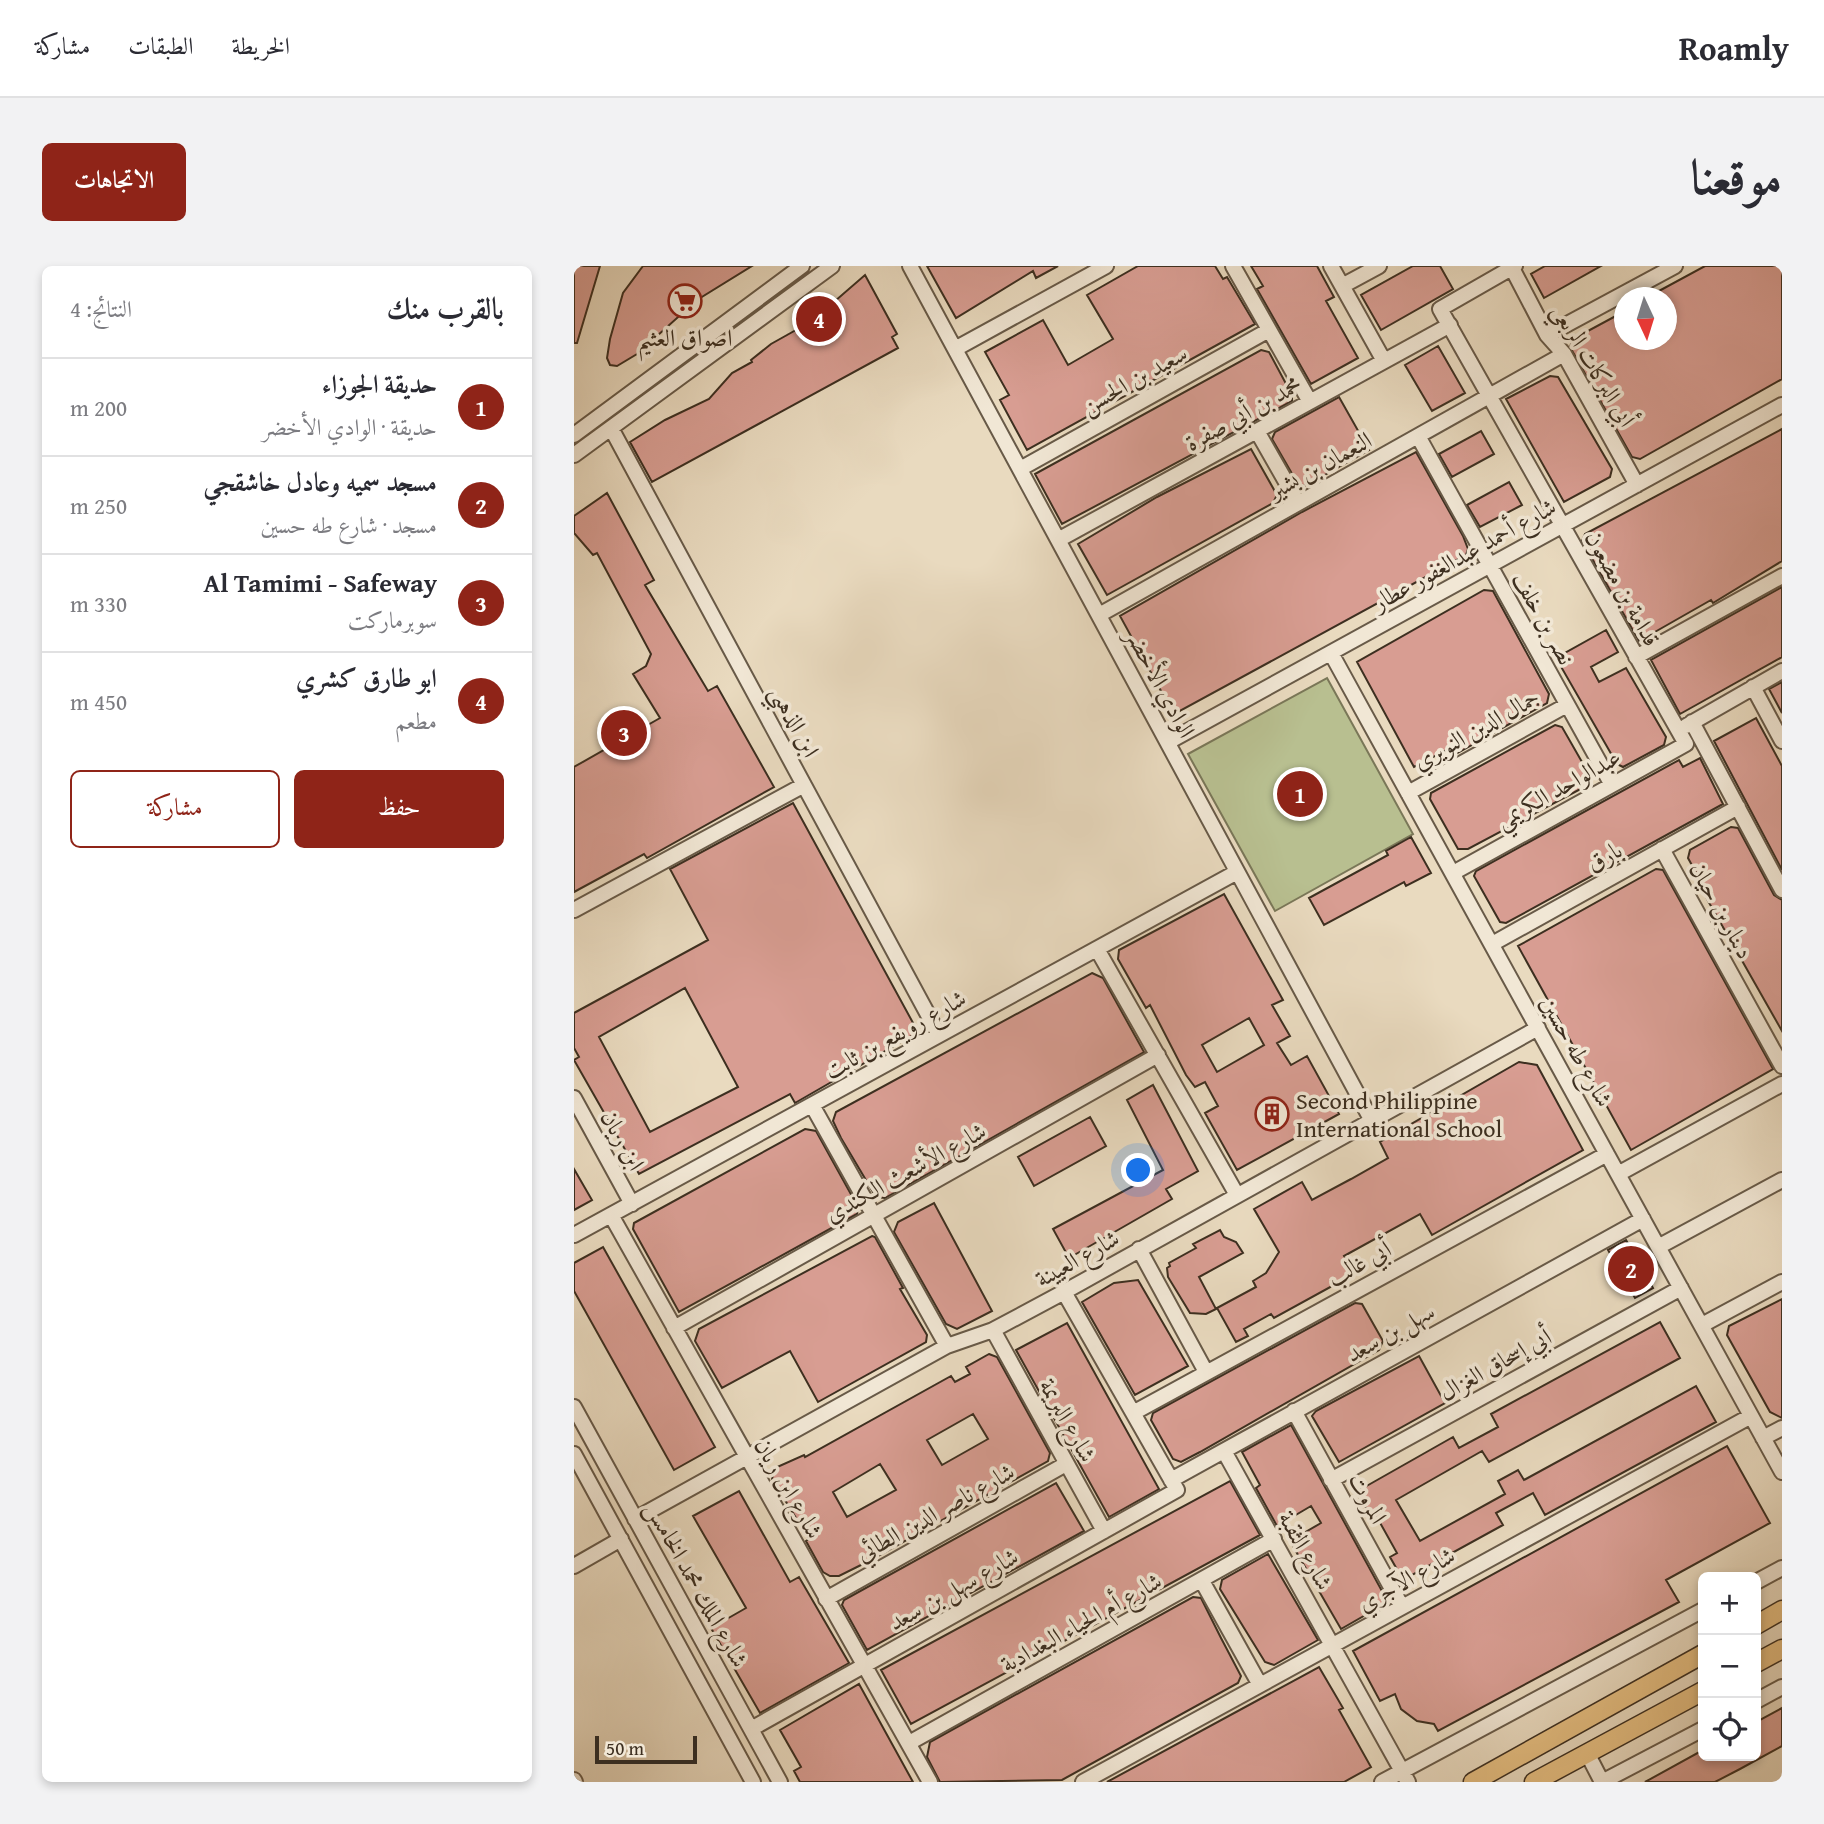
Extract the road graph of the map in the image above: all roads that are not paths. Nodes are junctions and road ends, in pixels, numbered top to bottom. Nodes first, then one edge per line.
1 (802, 266) edge
2 (832, 266) edge
3 (910, 266) edge
4 (1106, 266) edge
5 (1233, 266) edge
6 (1331, 266) edge
7 (1379, 266) edge
8 (1675, 266) edge
9 (1514, 267) edge
10 (1342, 286) junction
11 (1450, 325) junction
12 (1269, 330) junction
13 (1548, 335) junction
14 (955, 349) junction
15 (1564, 354) junction
16 (1384, 361) junction
17 (1489, 397) junction
18 (1310, 402) junction
19 (1782, 405) edge
20 (611, 428) junction
21 (1257, 431) junction
22 (574, 435) edge
23 (1418, 436) junction
24 (574, 455) edge
25 (1020, 469) junction
26 (1637, 485) junction
27 (1298, 503) junction
28 (1562, 526) junction
29 (1058, 540) junction
30 (1489, 566) junction
31 (1782, 576) edge
32 (1099, 615) junction
33 (1331, 653) junction
34 (1636, 657) junction
35 (1782, 671) edge
36 (1753, 687) junction
37 (1567, 705) junction
38 (1692, 722) junction
39 (1678, 730) junction
40 (1782, 741) edge
41 (1168, 742) junction
42 (1686, 744) joint
43 (804, 785) junction
44 (1612, 785) junction
45 (1408, 793) junction
46 (1738, 807) junction
47 (1662, 849) junction
48 (1237, 872) junction
49 (1453, 873) junction
50 (1782, 890) edge
51 (574, 910) edge
52 (1492, 944) junction
53 (1097, 949) junction
54 (1538, 1028) junction
55 (939, 1035) junction
56 (1158, 1055) junction
57 (1782, 1066) edge
58 (1782, 1084) edge
59 (574, 1098) edge
60 (812, 1105) junction
61 (1372, 1121) junction
62 (1607, 1154) junction
63 (1618, 1174) junction
64 (1782, 1180) edge
65 (1237, 1195) junction
66 (632, 1204) junction
67 (875, 1214) junction
68 (611, 1215) junction
69 (1643, 1219) junction
70 (574, 1235) edge
71 (1658, 1247) junction
72 (1139, 1249) junction
73 (1782, 1282) edge
74 (1681, 1288) junction
75 (1064, 1292) junction
76 (1702, 1325) junction
77 (674, 1328) junction
78 (993, 1330) junction
79 (947, 1346) junction
80 (1206, 1372) junction
81 (574, 1407) edge
82 (1294, 1411) junction
83 (1133, 1413) junction
84 (1751, 1416) junction
85 (1782, 1428) edge
86 (1763, 1438) junction
87 (1224, 1451) junction
88 (574, 1454) edge
89 (745, 1457) junction
90 (1066, 1464) junction
91 (1782, 1472) edge
92 (1331, 1480) junction
93 (1174, 1485) junction
94 (635, 1520) junction
95 (1104, 1531) junction
96 (621, 1539) junction
97 (1274, 1539) junction
98 (574, 1566) edge
99 (1782, 1568) edge
100 (1761, 1579) edge
101 (1202, 1581) junction
102 (826, 1599) junction
103 (1402, 1607) junction
104 (1782, 1610) edge
105 (1698, 1613) edge
106 (1761, 1622) edge
107 (1334, 1645) junction
108 (1782, 1649) edge
109 (1698, 1657) edge
110 (1761, 1660) edge
111 (865, 1664) junction
112 (1260, 1685) junction
113 (1782, 1687) edge
114 (1698, 1694) edge
115 (1761, 1698) edge
116 (751, 1729) junction
117 (1698, 1732) edge
118 (909, 1744) junction
119 (1587, 1753) junction
120 (1405, 1777) edge
121 (753, 1782) edge
122 (780, 1782) edge
123 (930, 1782) edge
124 (1083, 1782) edge
125 (1382, 1782) edge
126 (1473, 1782) edge
127 (1534, 1782) edge
128 (1602, 1782) edge

1 - 22 street
2 - 20 street
3 - 14 street, الوادي الأخضر
4 - 14 street
5 - 12 street
6 - 10 street
7 - 10 street
8 - 13 street
9 - 11 street, قدامة بن مضعون
9 - 13 street, أبي البركات الربعي
10 - 16 street
11 - 16 street, محمد بن أبي صفرة
11 - 17 street, قدامة بن مضعون
12 - 18 street
12 - 25 street, سعيد بن الحسن
13 - 15 street, أبي البركات الربعي
14 - 25 street, الوادي الأخضر
15 - 17 street, النعمان بن بشير
15 - 26 street, أبي البركات الربعي
16 - 18 street, محمد بن أبي صفرة
17 - 23 street, النعمان بن بشير
17 - 28 street, قدامة بن مضعون
18 - 21 street, محمد بن أبي صفرة
19 - 26 street, شارع أحمد عبدالغفور عطار
20 - 24 street
20 - 43 street, ابن الذهبي
21 - 27 street
21 - 29 street, محمد بن أبي صفرة
23 - 27 street, النعمان بن بشير
23 - 30 street, نصر بن خلف
25 - 29 street, الوادي الأخضر
26 - 28 street, شارع أحمد عبدالغفور عطار
27 - 32 street, النعمان بن بشير
28 - 30 street, شارع أحمد عبدالغفور عطار
28 - 34 street, قدامة بن مضعون
29 - 32 street, الوادي الأخضر
30 - 33 street, شارع أحمد عبدالغفور عطار
30 - 37 street, نصر بن خلف
31 - 34 street
32 - 41 street, الوادي الأخضر
33 - 41 street, شارع أحمد عبدالغفور عطار
33 - 45 street, شارع طه حسين
34 - 39 street, قدامة بن مضعون
35 - 36 street
36 - 38 street
36 - 40 street
37 - 44 street, نصر بن خلف
37 - 45 street, جمال الدين النويري
38 - 39 street
38 - 46 street
39 - 42 street, قدامة بن مضعون
41 - 48 street, الوادي الأخضر
42 - 44 street, عبدالواحد الكريمي
43 - 51 street
43 - 55 street, ابن الذهبي
44 - 49 street, عبدالواحد الكريمي
45 - 49 street, شارع طه حسين
46 - 47 street, بارق
46 - 50 street
47 - 52 street, بارق
47 - 57 street, دينار بن حيان
48 - 53 street, شارع رويفع بن ثابت
48 - 61 street, الوادي الأخضر
49 - 52 street, شارع طه حسين
52 - 54 street, شارع طه حسين
53 - 55 street, شارع رويفع بن ثابت
53 - 56 street
54 - 61 street, شارع العيينة
54 - 62 street, شارع طه حسين
55 - 60 street, شارع رويفع بن ثابت
56 - 65 street
56 - 67 street, شارع الأشعث الكندي
58 - 63 street
59 - 66 street, ابن ريان
60 - 66 street, شارع رويفع بن ثابت
60 - 67 street
61 - 65 street, شارع العيينة
62 - 63 street, شارع طه حسين
62 - 80 street, أبي غالب
63 - 69 street, شارع طه حسين
64 - 71 street
65 - 72 street, شارع العيينة
66 - 68 street, شارع رويفع بن ثابت
67 - 77 street, شارع الأشعث الكندي
67 - 79 street
68 - 70 street, شارع رويفع بن ثابت
68 - 77 street, شارع ابن ريان
69 - 71 street, شارع طه حسين
69 - 82 street, سهل بن سعد
71 - 74 street, شارع طه حسين
72 - 75 street, شارع العيينة
72 - 80 street
73 - 76 street
74 - 76 street, شارع طه حسين
74 - 92 street, أبي إسحاق الغزال
75 - 78 street, شارع العيينة
75 - 83 street
76 - 84 street, شارع طه حسين
77 - 89 street, شارع ابن ريان
78 - 79 street, شارع العيينة
78 - 90 street, شارع البريمة
79 - 89 street, شارع العيينة
80 - 83 street, أبي غالب
81 - 94 street, شارع الملك محمد الخامس
82 - 87 street, سهل بن سعد
82 - 92 street, المروت
83 - 93 street
84 - 86 street, شارع طه حسين
84 - 103 street, شارع الآجري
85 - 86 street
86 - 91 street, شارع طه حسين
87 - 93 street, سهل بن سعد
87 - 97 street, شارع الثقبة
88 - 96 street, شارع الملك محمد الخامس
89 - 94 street, شارع العيينة
89 - 102 street, شارع ابن ريان
90 - 95 street, شارع البريمة
90 - 102 street, شارع ناصر الدين الطائي
92 - 103 street, المروت
93 - 95 street, شارع سهل بن سعد
94 - 116 street, شارع الملك محمد الخامس
95 - 111 street, شارع سهل بن سعد
96 - 98 street
96 - 121 street, شارع الملك محمد الخامس
97 - 101 street, شارع أم الحياء البغدادية
97 - 107 street, شارع الثقبة
99 - 100 street
101 - 112 street
101 - 118 street, شارع أم الحياء البغدادية
102 - 111 street, شارع ابن ريان
103 - 107 street, شارع الآجري
104 - 106 main road
105 - 120 street
107 - 112 street, شارع الآجري
107 - 120 street, شارع الثقبة
108 - 110 main road
109 - 126 main road
111 - 116 street, شارع سهل بن سعد
111 - 118 street, شارع ابن ريان
112 - 124 street, شارع الآجري
113 - 115 street
114 - 119 main road
116 - 122 street, شارع الملك محمد الخامس
117 - 128 street
118 - 123 street, شارع ابن ريان
119 - 127 main road
119 - 128 street
120 - 125 street

